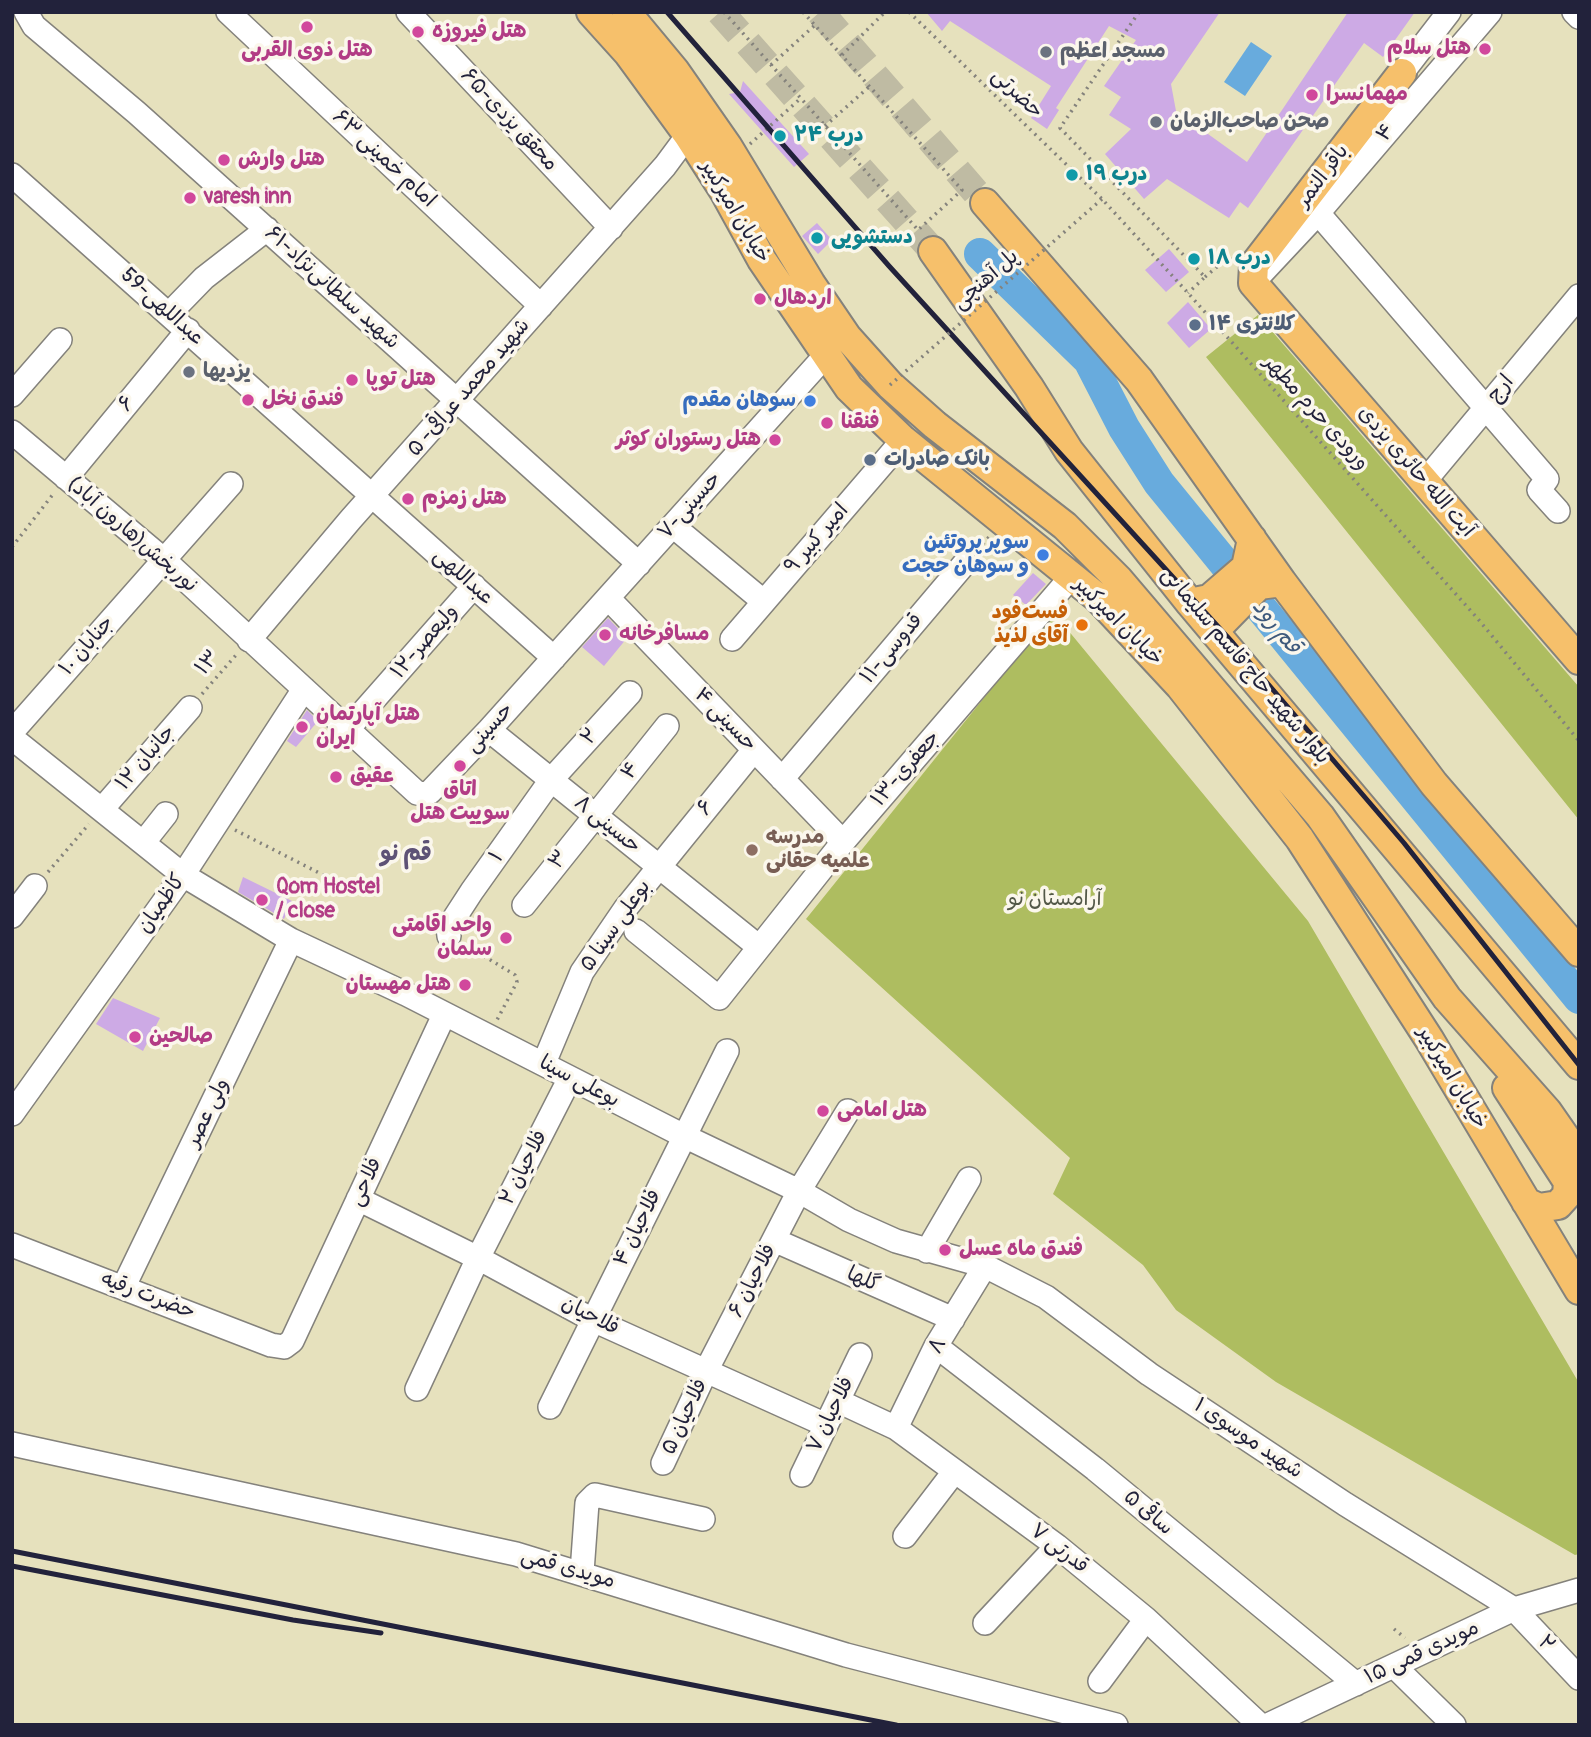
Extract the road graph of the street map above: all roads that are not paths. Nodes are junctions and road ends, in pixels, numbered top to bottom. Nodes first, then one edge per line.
1 (26, 12) edge
2 (228, 12) edge
3 (408, 12) edge
4 (591, 12) edge
5 (626, 12) edge
6 (1449, 12) edge
7 (1489, 12) edge
8 (1574, 12) edge
9 (1579, 17) edge
10 (1402, 73) joint
11 (688, 135) junction
12 (12, 175) edge
13 (985, 203) tunnel mouth
14 (1318, 214) junction
15 (611, 228) junction
16 (267, 229) junction
17 (933, 251) tunnel mouth
18 (1253, 283) junction
19 (541, 306) junction
20 (1576, 309) edge
21 (170, 313) junction
22 (188, 330) junction
23 (60, 340) dead end
24 (826, 355) junction
25 (12, 395) edge
26 (458, 402) junction
27 (1484, 410) junction
28 (12, 432) edge
29 (903, 440) junction
30 (66, 478) junction
31 (1424, 482) junction
32 (231, 484) dead end
33 (373, 496) junction
34 (1558, 511) dead end
35 (673, 526) junction
36 (1252, 539) junction
37 (163, 559) junction
38 (639, 564) junction
39 (965, 564) road end
40 (1072, 576) junction
41 (1262, 578) junction
42 (474, 586) junction
43 (608, 598) junction
44 (763, 601) junction
45 (1209, 613) junction
46 (732, 639) dead end
47 (249, 640) junction
48 (554, 658) junction
49 (1579, 660) edge
50 (304, 689) junction
51 (630, 693) dead end
52 (190, 708) road end
53 (667, 726) dead end
54 (348, 729) junction
55 (489, 730) junction
56 (12, 732) edge
57 (12, 738) edge
58 (754, 750) junction
59 (782, 779) junction
60 (551, 780) junction
61 (424, 794) joint
62 (103, 808) junction
63 (166, 814) dead end
64 (595, 816) junction
65 (843, 842) junction
66 (143, 843) junction
67 (659, 867) junction
68 (183, 874) junction
69 (35, 886) road end
70 (523, 905) dead end
71 (12, 916) edge
72 (636, 931) dead end
73 (449, 936) road end
74 (292, 940) junction
75 (759, 947) junction
76 (1579, 952) edge
77 (1447, 998) junction
78 (444, 1015) junction
79 (727, 1051) dead end
80 (544, 1063) junction
81 (1579, 1065) edge
82 (570, 1078) junction
83 (848, 1111) dead end
84 (12, 1114) edge
85 (684, 1136) junction
86 (1577, 1153) edge
87 (969, 1179) dead end
88 (799, 1191) junction
89 (358, 1199) junction
90 (1526, 1202) junction
91 (774, 1240) junction
92 (12, 1245) edge
93 (927, 1251) junction
94 (478, 1258) junction
95 (985, 1266) junction
96 (124, 1286) junction
97 (1579, 1290) edge
98 (953, 1319) junction
99 (593, 1320) junction
100 (936, 1346) junction
101 (284, 1347) joint
102 (860, 1356) dead end
103 (706, 1371) junction
104 (417, 1389) dead end
105 (838, 1401) junction
106 (550, 1407) dead end
107 (826, 1425) junction
108 (896, 1428) junction
109 (12, 1444) edge
110 (663, 1463) dead end
111 (954, 1472) junction
112 (802, 1475) dead end
113 (703, 1519) dead end
114 (905, 1536) dead end
115 (1057, 1546) junction
116 (582, 1572) junction
117 (1579, 1590) edge
118 (1514, 1609) junction
119 (1146, 1619) junction
120 (985, 1623) dead end
121 (1395, 1667) junction
122 (1579, 1678) edge
123 (1100, 1681) dead end
124 (1356, 1684) junction
125 (1116, 1725) edge
126 (1260, 1725) edge
127 (1268, 1725) edge
128 (1454, 1725) edge

1 - 16 street, شهید سلطانی‌نژاد-۶۱
2 - 19 street, امام خمینی ۶۳
3 - 15 street, محقق یزدی-۶۵
4 - 11 main road, خیابان امیرکبیر
5 - 77 main road, خیابان امیرکبیر
6 - 10 street
7 - 14 street, ۴
8 - 9 street
10 - 18 main road, باقر النمر
11 - 15 street, شهید محمد عراقی- ۵
11 - 24 main road, خیابان امیرکبیر
12 - 21 street, عبداللهی-59
13 - 36 main road
14 - 18 street, ۴
14 - 27 street
15 - 19 street, شهید محمد عراقی- ۵
16 - 21 street
16 - 26 street, شهید سلطانی‌نژاد-۶۱
17 - 45 main road, بلوار شهید حاج قاسم سلیمانی
18 - 31 main road, آیت الله‌ حائری‌ یزدی
19 - 26 street, شهید محمد عراقی- ۵
20 - 27 street, ارج
21 - 22 street, عبداللهی-59
22 - 30 street, ۶
22 - 33 street, عبداللهی-59
23 - 25 street
24 - 29 main road, خیابان امیرکبیر
24 - 35 street, حسینی-۷
26 - 33 street, شهید محمد عراقی- ۵
26 - 38 street, شهید سلطانی‌نژاد-۶۱
27 - 31 street, ارج
27 - 34 street
28 - 30 street, نوربخش(هارون آباد)
29 - 40 main road, خیابان امیرکبیر
29 - 44 street, امیر کبیر ۹
30 - 37 street, نوربخش(هارون آباد)
31 - 49 main road, آیت الله‌ حائری‌ یزدی
32 - 37 street, جنابان ۱۰
33 - 42 street, عبداللهی
33 - 47 street, شهید محمد عراقی- ۵
35 - 38 street, حسینی-۷
35 - 44 street
36 - 41 main road
36 - 41 main road
37 - 47 street, نوربخش(هارون آباد)
37 - 56 street, جنابان ۱۰
38 - 43 street, حسینی-۷
39 - 59 street, قدوسی-۱۱
40 - 65 street, جعفری-۱۳
40 - 90 main road, خیابان امیرکبیر
41 - 45 main road
41 - 76 main road
42 - 48 street, عبداللهی
42 - 54 street, ولیعصر-۱۲
43 - 48 street, حسینی-۷
43 - 58 street, حسینی ۴
44 - 46 street, امیر کبیر ۹
45 - 81 main road, بلوار شهید حاج قاسم سلیمانی
47 - 50 street, نوربخش(هارون آباد)
48 - 55 street, حسینی
50 - 54 street, نوربخش(هارون آباد)
50 - 68 street, کاظمیان
51 - 60 street, ۲
52 - 62 street, جانبان ۱۲
53 - 64 street, ۴
54 - 61 street, نوربخش(هارون آباد)
55 - 60 street, حسینی ۸
55 - 61 street, حسینی
57 - 62 street, بوعلی سینا
58 - 59 street, حسینی ۴
58 - 67 street, ۶
59 - 65 street, حسینی ۴
60 - 64 street, حسینی ۸
60 - 73 street, ۱
62 - 66 street, بوعلی سینا
63 - 66 street
64 - 67 street, حسینی ۸
64 - 70 street, ۳
65 - 75 street, جعفری-۱۳
66 - 68 street, بوعلی سینا
67 - 75 street, حسینی ۸
67 - 80 street, بوعلی سینا ۵
68 - 74 street, بوعلی سینا
68 - 84 street, کاظمیان
69 - 71 street
72 - 75 street, جعفری-۱۳
74 - 78 street, بوعلی سینا
74 - 96 street, ولی عصر
77 - 86 main road, خیابان امیرکبیر
77 - 90 main road
78 - 80 street, بوعلی سینا
78 - 89 street, فلاحی
79 - 85 street, فلاحیان ۴
80 - 82 street, بوعلی سینا
82 - 85 street, بوعلی سینا
82 - 94 street, فلاحیان ۲
83 - 88 street, فلاحیان ۶
85 - 88 street, بوعلی سینا
85 - 99 street, فلاحیان ۴
87 - 93 street
88 - 91 street, فلاحیان ۶
88 - 93 street, بوعلی سینا
89 - 94 street, فلاحیان
89 - 101 street, فلاحی
90 - 97 main road, خیابان امیرکبیر
91 - 98 street, گلها
91 - 103 street, فلاحیان ۶
92 - 96 street, حضرت رقیه
93 - 95 street, بوعلی سینا
94 - 99 street, فلاحیان
94 - 104 street
95 - 98 street, ۸
95 - 118 street, شهید موسوی ۱
96 - 101 street, حضرت رقیه
98 - 100 street, ۸
99 - 103 street, فلاحیان
99 - 106 street, فلاحیان ۴
100 - 108 street, ۸
100 - 124 street, ساقی ۵
102 - 105 street, فلاحیان ۷
103 - 107 street, فلاحیان
103 - 110 street, فلاحیان ۵
105 - 107 street, فلاحیان ۷
105 - 108 street, قدرتی ۷
107 - 112 street, فلاحیان ۷
108 - 111 street, قدرتی ۷
109 - 116 street, مویدی قمی
111 - 114 street
111 - 115 street, قدرتی ۷
113 - 116 street
115 - 119 street, قدرتی ۷
115 - 120 street
116 - 125 street, مویدی قمی
117 - 118 street, مویدی قمی ۱۵
118 - 121 street, مویدی قمی ۱۵
118 - 122 street, ۲
119 - 123 street
119 - 126 street, قدرتی ۷
121 - 124 street, مویدی قمی ۱۵
121 - 128 street
124 - 127 street, مویدی قمی ۱۵

